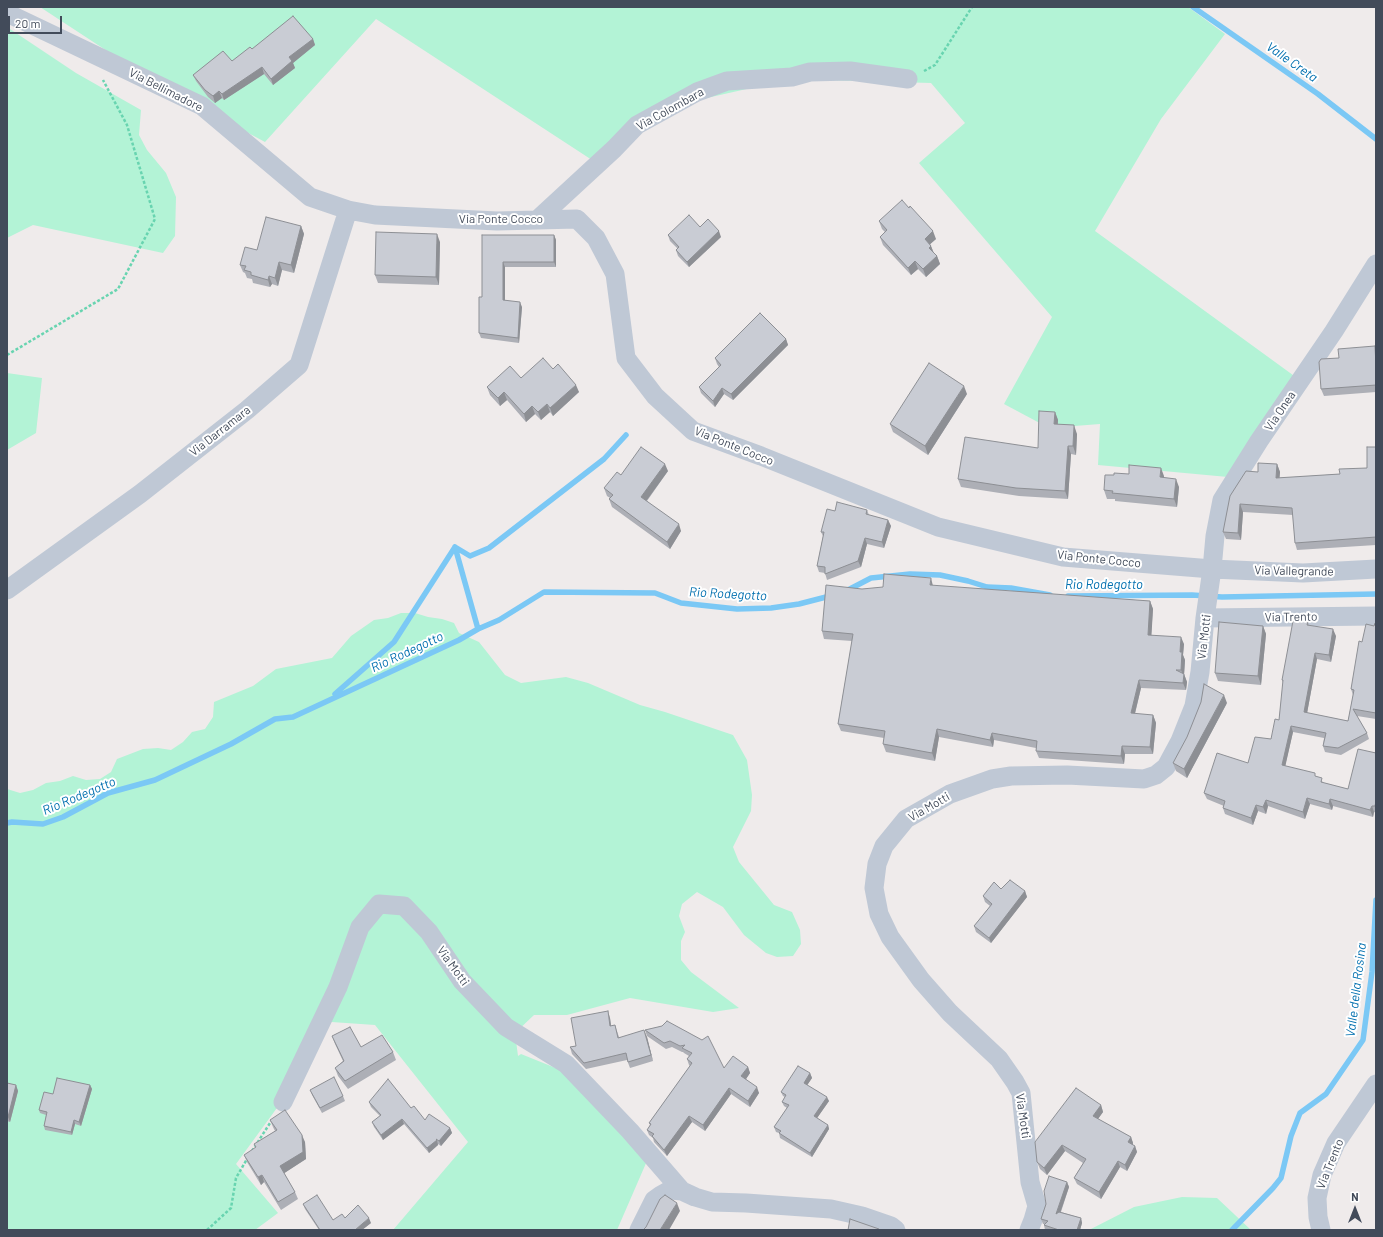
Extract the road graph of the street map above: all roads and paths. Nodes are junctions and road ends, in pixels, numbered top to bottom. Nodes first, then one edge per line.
1 (972, 7) edge
2 (7, 13) edge
3 (102, 78) dead end
4 (908, 79) joint
5 (348, 210) junction
6 (375, 215) joint
7 (537, 220) junction
8 (1376, 264) edge
9 (7, 355) edge
10 (1376, 569) edge
11 (1211, 576) junction
12 (7, 590) edge
13 (1206, 613) junction
14 (1376, 616) edge
15 (1376, 1084) edge
16 (283, 1102) joint
17 (251, 1152) edge
18 (247, 1159) edge
19 (682, 1191) junction
20 (207, 1230) edge
21 (639, 1230) edge
22 (896, 1230) edge
23 (1029, 1230) edge
24 (1321, 1230) edge

1 - 4 path
2 - 5 street, Via Bellimadore
3 - 9 path
4 - 7 street, Via Colombara
5 - 6 street, Via Bellimadore
5 - 12 street, Via Darramara
6 - 7 street, Via Ponte Cocco
7 - 11 street, Via Ponte Cocco
8 - 11 street, Via Onea
10 - 11 street, Via Vallegrande
11 - 13 street, Via Motti
13 - 14 street, Via Trento
13 - 23 street, Via Motti
15 - 24 street, Via Trento
16 - 17 path
16 - 19 street, Via Motti
18 - 20 path
19 - 21 street
19 - 22 street, Via Motti

